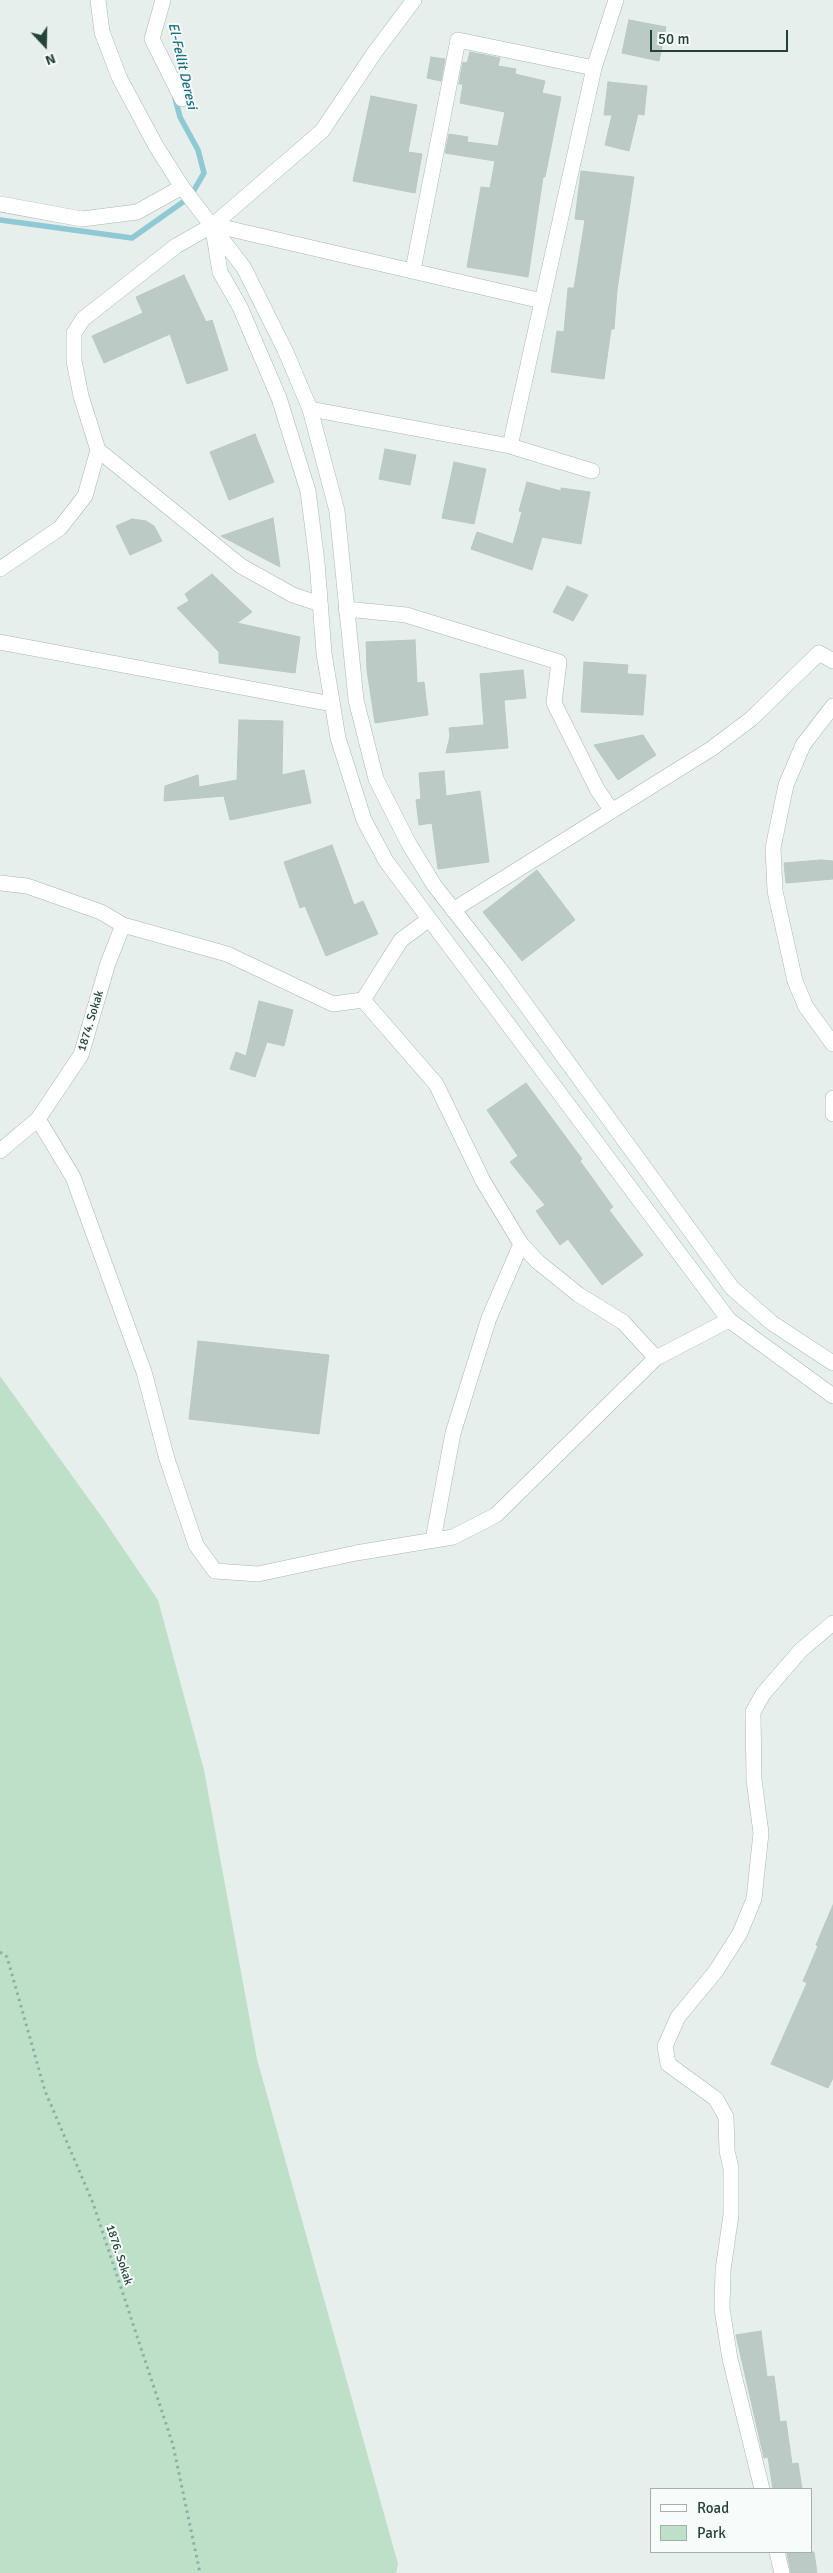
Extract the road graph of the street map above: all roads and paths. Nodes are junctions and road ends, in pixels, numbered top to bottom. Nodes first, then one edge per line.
1 (98, 0) edge
2 (163, 0) edge
3 (414, 0) edge
4 (616, 0) edge
5 (594, 68) junction
6 (182, 99) dead end
7 (182, 187) junction
8 (0, 204) edge
9 (213, 225) junction
10 (413, 270) junction
11 (542, 301) junction
12 (310, 409) junction
13 (510, 446) junction
14 (98, 450) junction
15 (592, 471) dead end
16 (0, 570) edge
17 (320, 604) junction
18 (346, 609) junction
19 (0, 642) edge
20 (833, 661) edge
21 (332, 704) junction
22 (833, 706) edge
23 (612, 811) junction
24 (0, 884) edge
25 (454, 910) junction
26 (428, 920) junction
27 (123, 925) junction
28 (363, 1000) junction
29 (833, 1044) edge
30 (833, 1098) edge
31 (833, 1114) edge
32 (38, 1119) junction
33 (0, 1151) edge
34 (520, 1244) junction
35 (729, 1320) junction
36 (656, 1358) junction
37 (833, 1363) edge
38 (833, 1396) edge
39 (433, 1540) junction
40 (833, 1623) edge
41 (0, 1952) edge
42 (762, 2488) edge
43 (777, 2553) edge
44 (200, 2573) edge
45 (782, 2573) edge

1 - 7 street
2 - 6 street
3 - 9 street
4 - 5 street
5 - 10 street
5 - 11 street
7 - 8 street
7 - 9 street
9 - 10 street
9 - 12 street
9 - 14 street
9 - 17 street
10 - 11 street
11 - 13 street
12 - 13 street
12 - 18 street
13 - 15 street
14 - 16 street
14 - 17 street
17 - 21 street
18 - 23 street
18 - 25 street
19 - 21 street
20 - 23 street
21 - 26 street
22 - 29 street
23 - 25 street
24 - 27 street
25 - 37 street
26 - 28 street
26 - 35 street
27 - 28 street
27 - 32 street, 1874. Sokak
28 - 34 street
30 - 31 street
32 - 33 street, 1874. Sokak
32 - 39 street
34 - 36 street
34 - 39 street
35 - 36 street
35 - 38 street
36 - 39 street
40 - 42 street
41 - 44 path, 1876. Sokak
43 - 45 street

